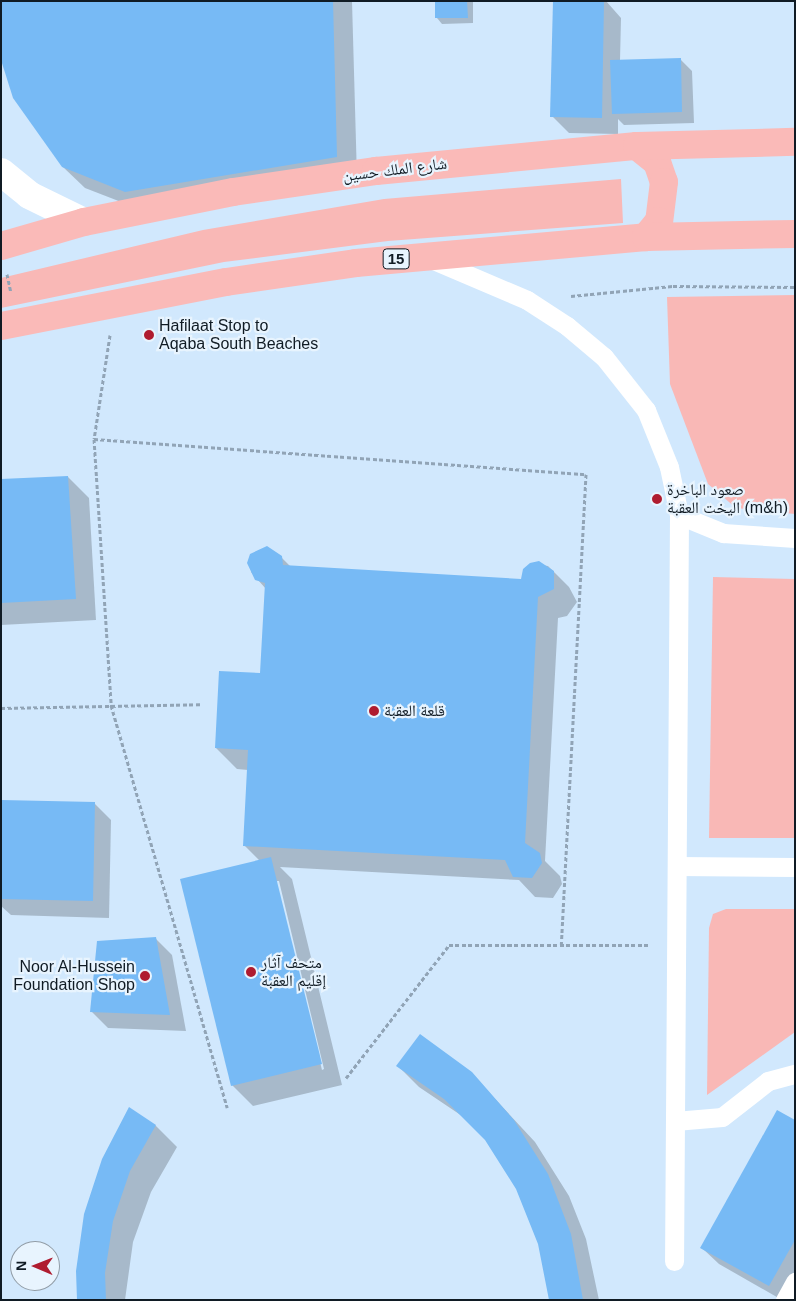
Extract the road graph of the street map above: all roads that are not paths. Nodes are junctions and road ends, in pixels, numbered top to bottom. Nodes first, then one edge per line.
1 (795, 142) edge
2 (637, 146) junction
3 (1, 172) edge
4 (84, 222) junction
5 (795, 234) edge
6 (646, 237) junction
7 (3, 256) edge
8 (425, 256) junction
9 (9, 324) edge
10 (679, 515) junction
11 (795, 538) edge
12 (677, 866) junction
13 (795, 867) edge
14 (795, 1074) edge
15 (675, 1121) junction
16 (674, 1261) dead end
17 (795, 1282) edge
18 (785, 1300) edge

1 - 2 highway, شارع الملك حسين
2 - 4 highway, شارع الملك حسين
2 - 6 highway
3 - 4 main road
4 - 7 highway, شارع الملك حسين
5 - 6 highway, 15
6 - 8 highway, 15
8 - 9 highway, 15
8 - 10 lane
10 - 11 lane
10 - 12 lane
12 - 13 lane
12 - 15 lane
14 - 15 lane
15 - 16 lane
17 - 18 lane

